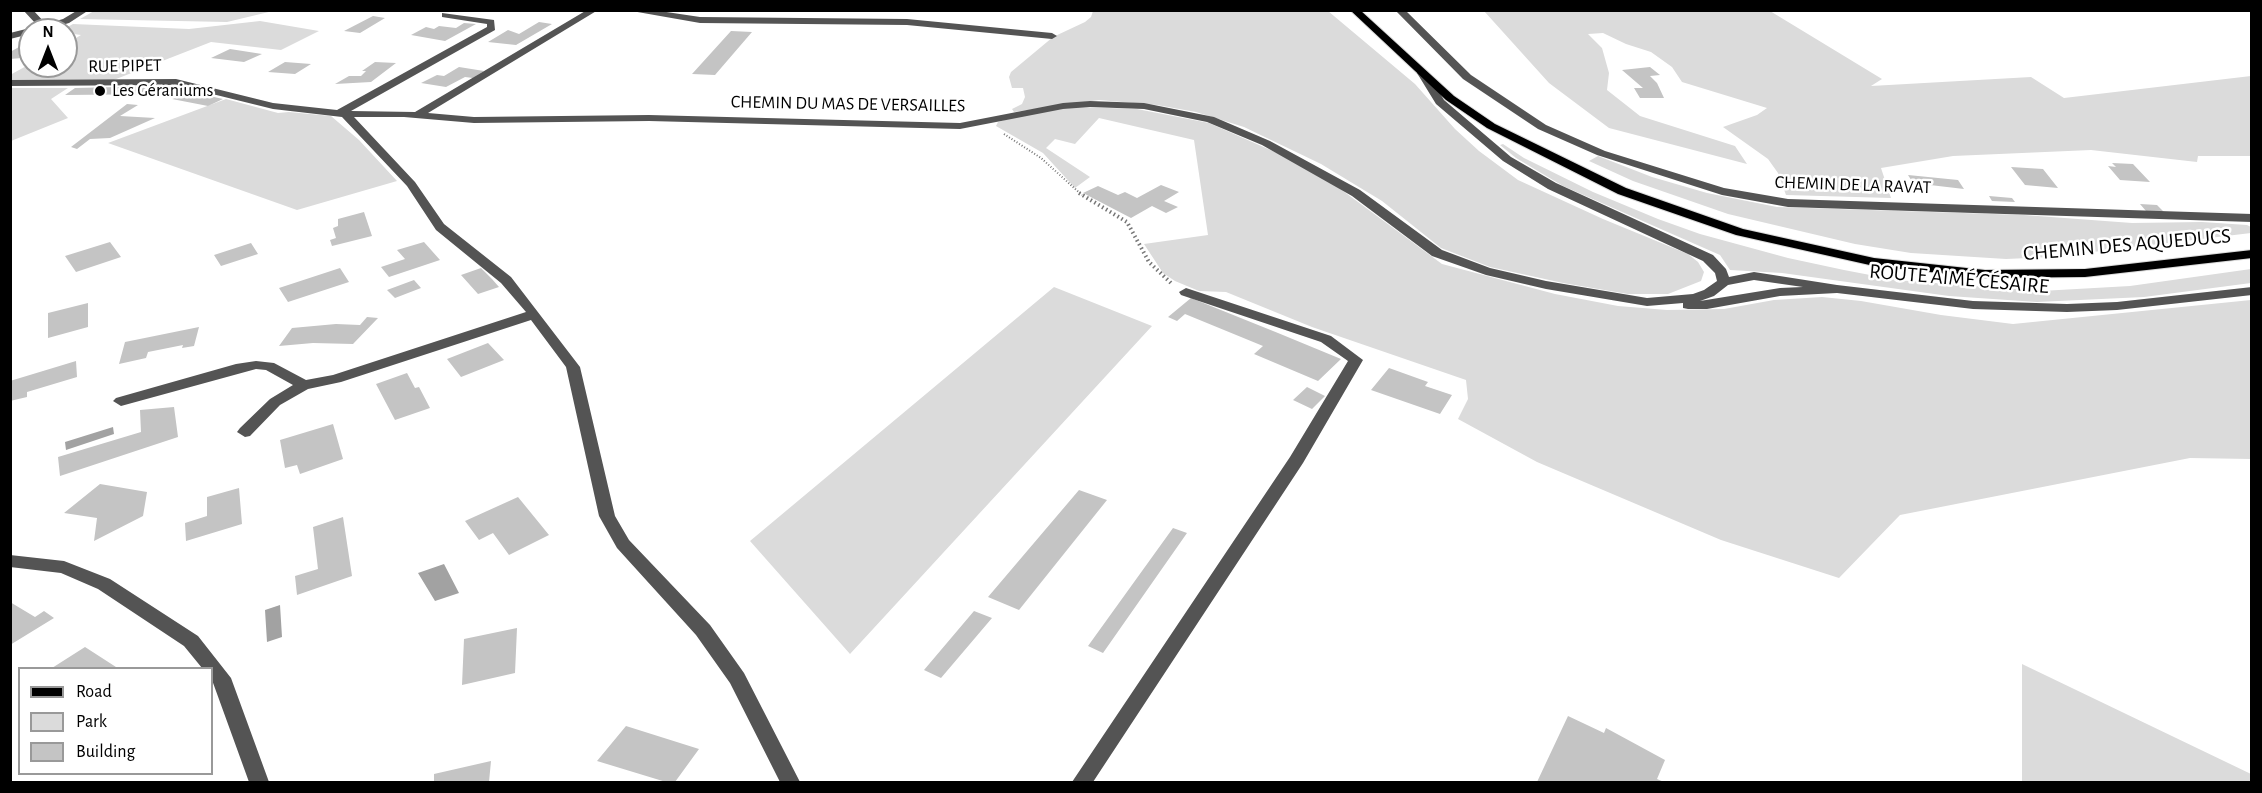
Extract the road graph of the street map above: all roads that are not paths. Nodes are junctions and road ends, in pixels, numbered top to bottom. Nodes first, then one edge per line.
1 (85, 10) edge
2 (594, 10) edge
3 (630, 10) edge
4 (1354, 10) edge
5 (1399, 10) edge
6 (445, 15) dead end
7 (71, 18) edge
8 (1052, 36) dead end
9 (1422, 73) junction
10 (10, 83) edge
11 (343, 113) junction
12 (417, 115) junction
13 (2252, 218) edge
14 (2252, 254) edge
15 (1724, 282) junction
16 (1837, 289) junction
17 (2252, 291) edge
18 (1186, 292) road end
19 (1664, 302) junction
20 (534, 314) junction
21 (304, 385) junction
22 (121, 401) dead end
23 (245, 432) dead end
24 (10, 561) edge
25 (212, 667) edge
26 (213, 668) edge
27 (259, 783) edge
28 (790, 783) edge
29 (1082, 783) edge

1 - 7 street
2 - 12 street
3 - 8 street
4 - 9 main road, CHEMIN DES AQUEDUCS
5 - 13 street, CHEMIN DE LA RAVAT
6 - 11 street
9 - 14 main road, CHEMIN DES AQUEDUCS
9 - 15 street
10 - 11 street, RUE PIPET
11 - 12 street, CHEMIN DU MAS DE VERSAILLES
11 - 20 street
12 - 19 street, CHEMIN DU MAS DE VERSAILLES
15 - 16 street, CHEMIN DU MAS DE VERSAILLES
15 - 19 street, CHEMIN DU MAS DE VERSAILLES
16 - 17 street, ROUTE AIMÉ CÉSAIRE
16 - 19 street, ROUTE AIMÉ CÉSAIRE
18 - 29 street
20 - 21 street
20 - 28 street
21 - 22 street
21 - 23 street
24 - 25 street
26 - 27 street

